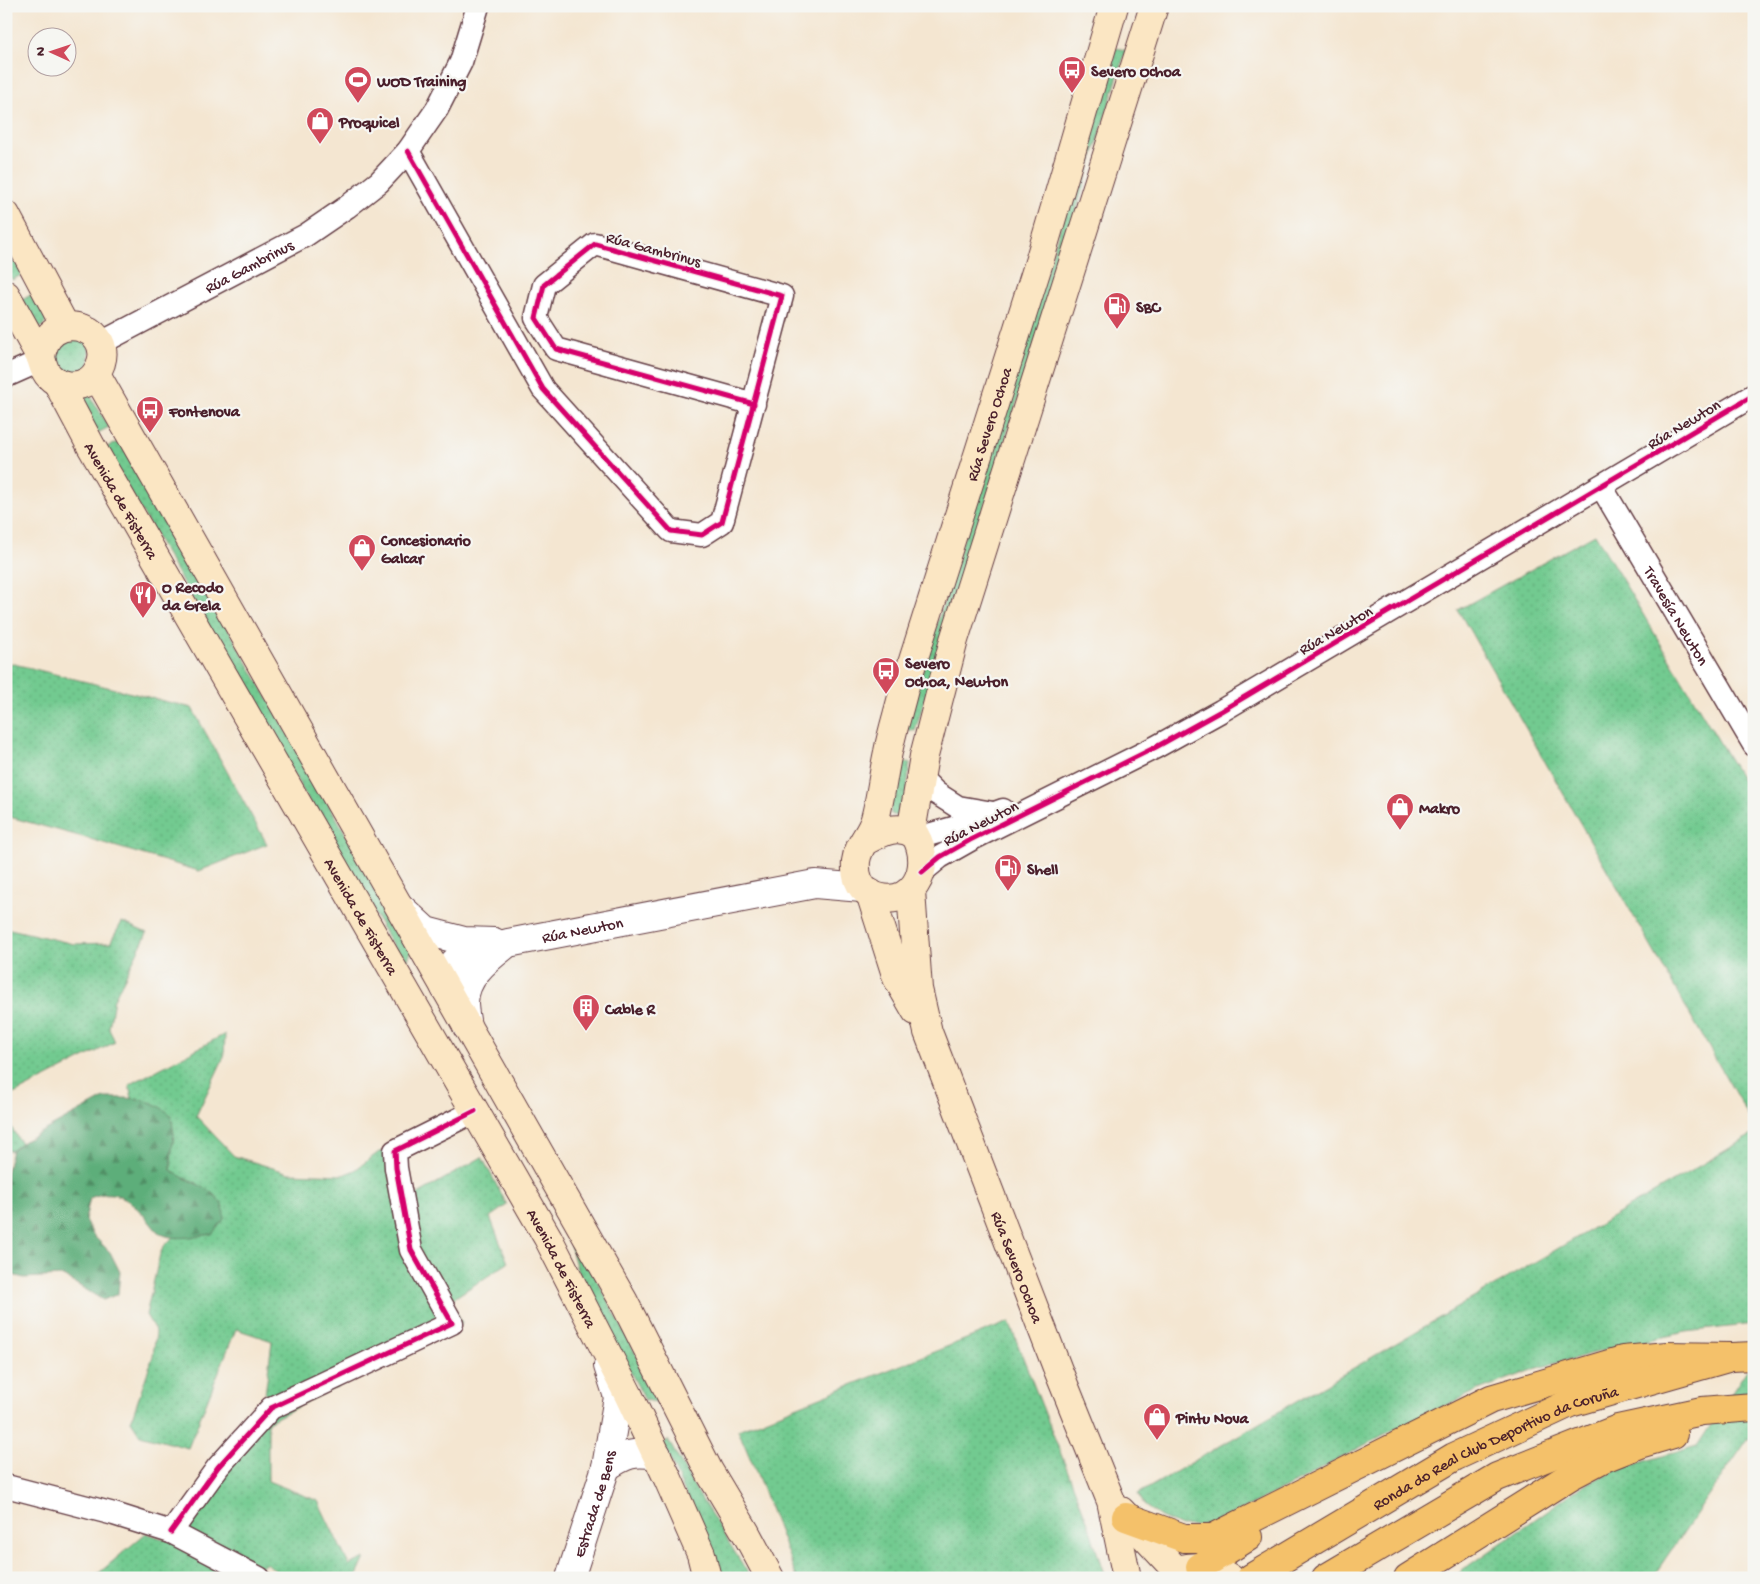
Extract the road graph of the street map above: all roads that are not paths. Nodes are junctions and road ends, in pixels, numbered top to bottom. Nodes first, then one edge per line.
1 (478, 6) edge
2 (1114, 6) edge
3 (1153, 6) edge
4 (408, 152) junction
5 (6, 215) edge
6 (6, 295) edge
7 (65, 326) junction
8 (99, 344) junction
9 (47, 367) junction
10 (96, 374) junction
11 (6, 376) edge
12 (1754, 395) edge
13 (754, 404) junction
14 (1601, 486) junction
15 (1754, 745) edge
16 (920, 777) junction
17 (1096, 777) junction
18 (993, 813) junction
19 (914, 835) junction
20 (861, 850) junction
21 (917, 882) junction
22 (815, 884) junction
23 (866, 891) junction
24 (400, 907) junction
25 (508, 943) junction
26 (445, 988) junction
27 (467, 1027) junction
28 (928, 1032) junction
29 (475, 1111) junction
30 (548, 1238) junction
31 (601, 1340) junction
32 (1742, 1356) edge
33 (1754, 1407) edge
34 (1754, 1416) edge
35 (640, 1418) junction
36 (612, 1430) junction
37 (657, 1455) junction
38 (1372, 1458) junction
39 (606, 1467) junction
40 (6, 1486) edge
41 (1118, 1509) junction
42 (171, 1532) junction
43 (1179, 1572) edge
44 (259, 1578) edge
45 (570, 1578) edge
46 (707, 1578) edge
47 (760, 1578) edge
48 (770, 1578) edge
49 (1128, 1578) edge
50 (1230, 1578) edge
51 (1251, 1578) edge
52 (1326, 1578) edge
53 (1408, 1578) edge

1 - 4 street, Rúa Gambrinus
2 - 20 main road, Rúa Severo Ochoa
3 - 16 main road, Rúa Severo Ochoa
4 - 8 street, Rúa Gambrinus
4 - 13 street, Rúa Gambrinus
5 - 7 main road
6 - 9 main road, Avenida de Fisterra
7 - 8 main road
7 - 9 main road
8 - 10 main road
9 - 10 main road
9 - 11 street
9 - 29 main road, Avenida de Fisterra
10 - 24 main road
12 - 14 street, Rúa Newton
13 - 13 street, Rúa Gambrinus
14 - 15 street, Travesía Newton
14 - 17 street, Rúa Newton
16 - 18 street, Rúa Newton
16 - 19 main road, Rúa Severo Ochoa
17 - 18 street, Rúa Newton
17 - 21 street, Rúa Newton
18 - 19 street, Rúa Newton
19 - 20 main road
19 - 21 main road, Rúa Severo Ochoa
20 - 22 street, Rúa Newton
20 - 23 main road, Rúa Severo Ochoa
21 - 23 main road
21 - 28 main road, Rúa Severo Ochoa
22 - 23 street, Rúa Newton
22 - 25 street, Rúa Newton
23 - 28 main road, Rúa Severo Ochoa
24 - 25 street
24 - 26 main road
25 - 26 street
25 - 27 street, Rúa Newton
26 - 27 main road
26 - 30 main road
27 - 48 main road
28 - 41 main road, Rúa Severo Ochoa
29 - 30 main road, Avenida de Fisterra
29 - 42 street
30 - 31 main road, Avenida de Fisterra
31 - 35 main road, Avenida de Fisterra
31 - 36 street, Estrada de Bens
32 - 38 highway
32 - 51 highway, Ronda do Real Club Deportivo da Coruña
33 - 52 highway, Ronda do Real Club Deportivo da Coruña
34 - 53 highway
35 - 36 street, Estrada de Bens
35 - 37 main road, Avenida de Fisterra
35 - 47 main road
36 - 39 street, Estrada de Bens
37 - 39 street
37 - 46 main road, Avenida de Fisterra
38 - 41 highway
38 - 43 highway
39 - 45 street, Estrada de Bens
40 - 42 street
41 - 43 main road, Rúa Severo Ochoa
41 - 49 main road, Rúa Severo Ochoa
42 - 44 street
43 - 50 main road

